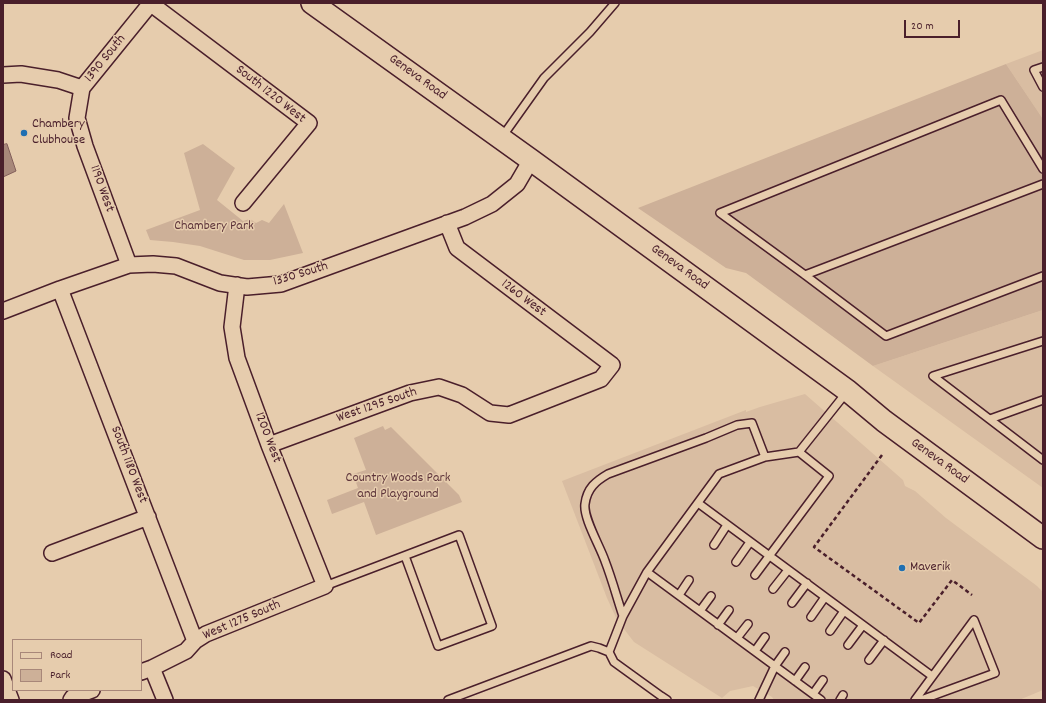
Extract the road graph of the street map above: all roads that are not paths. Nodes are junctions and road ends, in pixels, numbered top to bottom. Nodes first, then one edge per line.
1 (151, 3) edge
2 (312, 3) edge
3 (614, 3) edge
4 (1043, 67) edge
5 (3, 75) edge
6 (82, 88) junction
7 (1043, 88) edge
8 (501, 139) junction
9 (531, 160) junction
10 (1043, 169) edge
11 (1043, 184) edge
12 (243, 203) dead end
13 (447, 223) junction
14 (129, 265) junction
15 (805, 275) junction
16 (1043, 276) edge
17 (237, 285) junction
18 (60, 289) junction
19 (3, 311) edge
20 (1043, 340) edge
21 (612, 365) joint
22 (848, 391) junction
23 (1043, 400) edge
24 (990, 419) junction
25 (269, 445) junction
26 (799, 452) junction
27 (765, 457) junction
28 (1043, 460) edge
29 (698, 503) junction
30 (148, 517) junction
31 (727, 525) junction
32 (1043, 538) edge
33 (750, 542) junction
34 (714, 545) dead end
35 (52, 553) dead end
36 (405, 556) junction
37 (770, 556) junction
38 (736, 562) dead end
39 (788, 570) junction
40 (647, 572) junction
41 (755, 575) dead end
42 (689, 580) dead end
43 (806, 583) junction
44 (325, 586) junction
45 (773, 589) dead end
46 (678, 595) junction
47 (711, 596) dead end
48 (825, 597) junction
49 (792, 603) dead end
50 (729, 610) dead end
51 (700, 611) junction
52 (844, 611) junction
53 (623, 616) junction
54 (810, 617) dead end
55 (718, 624) junction
56 (748, 624) dead end
57 (863, 625) junction
58 (830, 631) dead end
59 (765, 637) dead end
60 (737, 638) junction
61 (884, 640) junction
62 (195, 641) junction
63 (848, 645) dead end
64 (755, 651) junction
65 (609, 652) junction
66 (785, 652) dead end
67 (869, 660) dead end
68 (775, 666) junction
69 (805, 666) dead end
70 (147, 670) edge
71 (932, 676) junction
72 (3, 679) edge
73 (823, 680) dead end
74 (795, 681) junction
75 (89, 691) edge
76 (813, 694) junction
77 (11, 700) edge
78 (71, 700) edge
79 (165, 700) edge
80 (448, 700) edge
81 (667, 700) edge
82 (759, 700) edge
83 (821, 700) edge
84 (915, 700) edge
85 (920, 700) edge

1 - 6 street, 1390 South
1 - 12 street, South 1220 West
2 - 8 main road, Geneva Road
3 - 8 lane
4 - 7 lane
5 - 6 street, 1390 South
6 - 14 street, 1190 West
8 - 9 main road, Geneva Road
9 - 13 street, 1330 South
9 - 22 main road, Geneva Road
10 - 15 lane
11 - 15 lane
13 - 17 street, 1330 South
13 - 21 street, 1260 West
14 - 17 street, 1330 South
14 - 18 street, 1330 South
15 - 16 lane
17 - 25 street, 1200 West
18 - 19 street, 1330 South
18 - 30 street, South 1180 West
20 - 24 lane
21 - 25 street, West 1295 South
22 - 26 lane
22 - 32 main road, Geneva Road
23 - 24 lane
24 - 28 lane
25 - 44 street, 1200 West
26 - 27 lane
26 - 37 lane
27 - 29 lane
27 - 53 lane
29 - 31 lane
29 - 40 lane
30 - 35 street
30 - 62 street, South 1180 West
31 - 33 lane
31 - 34 lane
33 - 37 lane
33 - 38 lane
36 - 36 lane
36 - 44 lane
37 - 39 lane
37 - 41 lane
39 - 43 lane
39 - 45 lane
40 - 46 lane
40 - 53 lane
42 - 46 lane
43 - 48 lane
43 - 49 lane
44 - 62 street, West 1275 South
46 - 51 lane
47 - 51 lane
48 - 52 lane
48 - 54 lane
50 - 55 lane
51 - 55 lane
52 - 57 lane
52 - 58 lane
53 - 65 lane
55 - 60 lane
56 - 60 lane
57 - 61 lane
57 - 63 lane
59 - 64 lane
60 - 64 lane
61 - 67 lane
61 - 71 lane
62 - 70 street, West 1275 South
64 - 68 lane
65 - 80 lane
65 - 81 lane
66 - 68 lane
68 - 74 lane
68 - 82 lane
69 - 74 lane
70 - 79 street
71 - 84 lane
71 - 85 lane
72 - 77 street
73 - 76 lane
74 - 76 lane
75 - 78 street
76 - 83 lane

